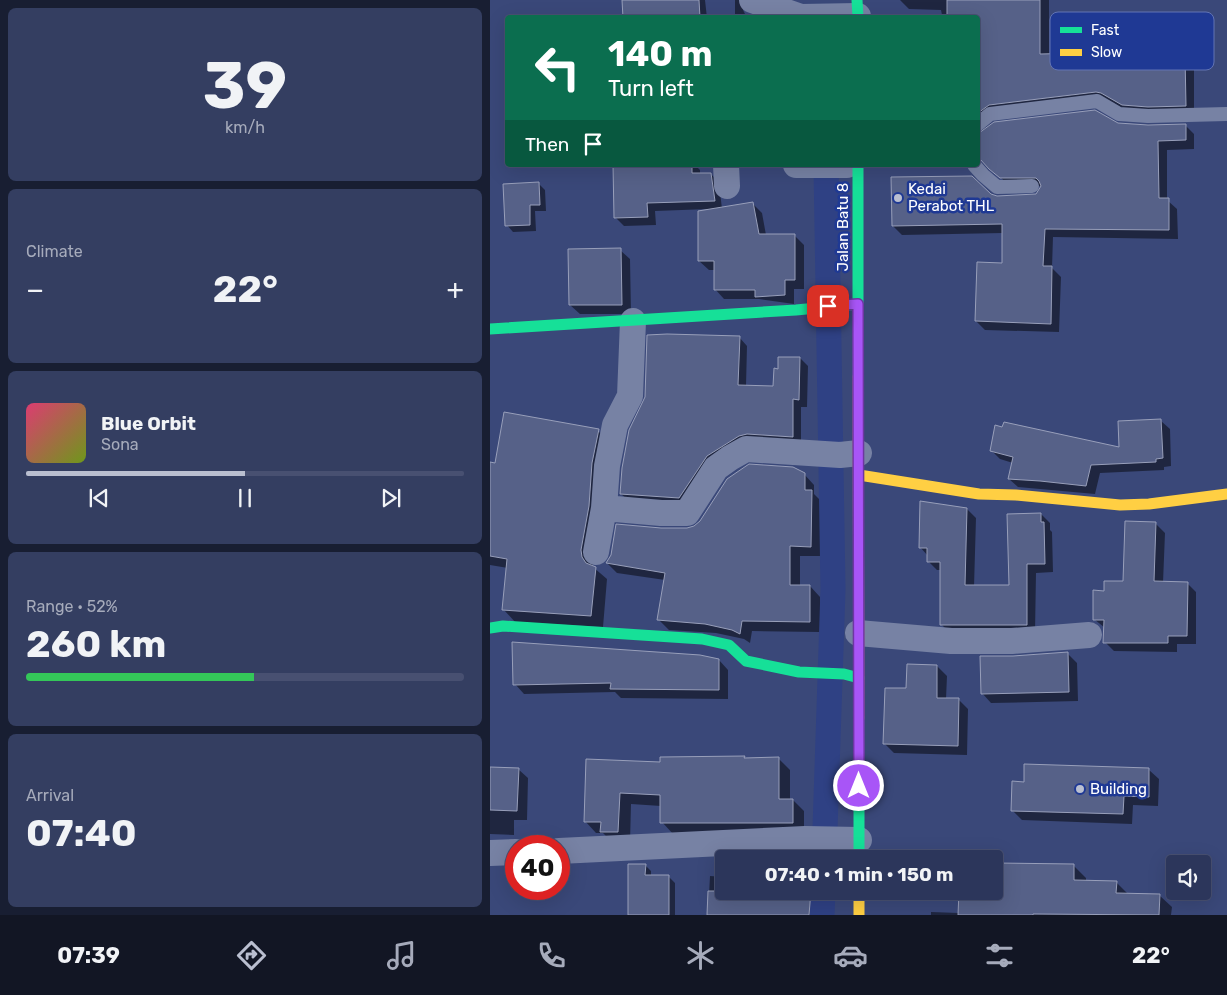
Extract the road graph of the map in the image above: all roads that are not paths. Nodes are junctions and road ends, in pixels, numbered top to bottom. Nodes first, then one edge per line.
1 (752, 0) edge
2 (852, 13) edge
3 (795, 15) edge
4 (831, 15) edge
5 (1227, 114) edge
6 (980, 122) edge
7 (858, 167) edge
8 (976, 167) edge
9 (1032, 186) dead end
10 (858, 304) junction
11 (634, 321) junction
12 (490, 329) edge
13 (853, 461) junction
14 (1227, 494) edge
15 (604, 508) junction
16 (596, 552) dead end
17 (490, 628) edge
18 (858, 633) junction
19 (1089, 635) dead end
20 (859, 678) junction
21 (852, 846) edge
22 (570, 850) edge
23 (505, 852) edge
24 (490, 853) edge
25 (859, 900) edge
26 (859, 915) edge

1 - 3 street
2 - 4 street
5 - 6 lane
7 - 10 street, Jalan Batu 8
8 - 9 lane
10 - 11 street
10 - 13 street, Jalan Batu 8
11 - 12 street
11 - 15 street
13 - 14 street
13 - 15 street
13 - 18 street, Jalan Batu 8
15 - 16 street
17 - 20 street
18 - 19 street
18 - 20 street, Jalan Batu 8
20 - 21 street, Jalan Batu 8
21 - 22 street
23 - 24 street
25 - 26 street

